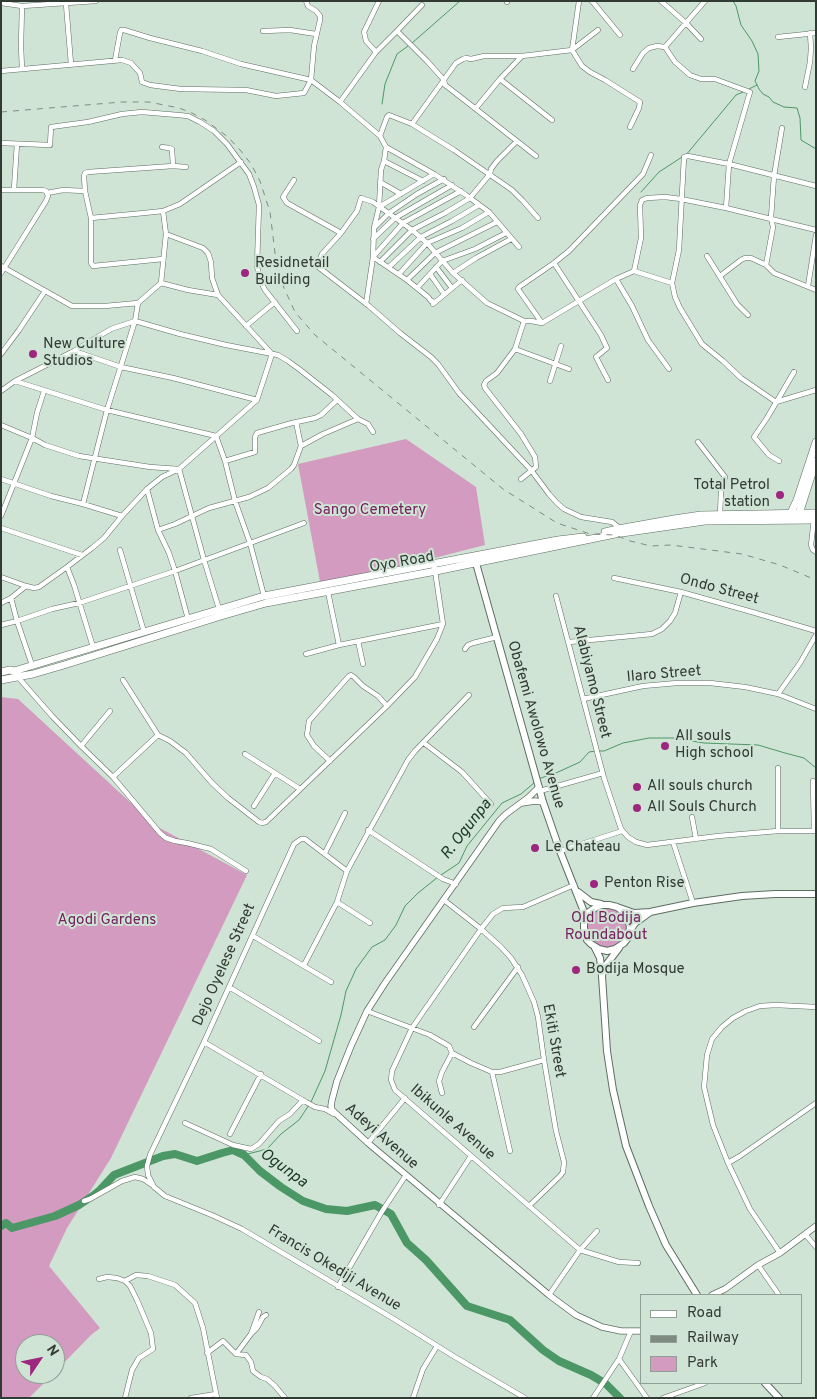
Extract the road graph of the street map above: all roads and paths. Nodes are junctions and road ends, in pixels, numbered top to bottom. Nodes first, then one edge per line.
1 (90, 1) edge
2 (96, 1) edge
3 (306, 1) edge
4 (379, 1) edge
5 (579, 1) edge
6 (592, 1) edge
7 (660, 1) edge
8 (705, 1) edge
9 (1, 3) edge
10 (66, 4) junction
11 (422, 5) dead end
12 (22, 6) junction
13 (686, 23) junction
14 (598, 30) dead end
15 (264, 31) dead end
16 (397, 31) junction
17 (813, 33) edge
18 (316, 34) junction
19 (620, 35) dead end
20 (778, 37) dead end
21 (700, 39) dead end
22 (665, 47) junction
23 (572, 50) junction
24 (376, 52) junction
25 (522, 56) junction
26 (115, 60) junction
27 (72, 64) junction
28 (633, 68) dead end
29 (22, 69) junction
30 (1, 70) edge
31 (500, 79) junction
32 (310, 80) junction
33 (444, 80) junction
34 (805, 87) dead end
35 (340, 102) junction
36 (476, 108) junction
37 (552, 120) dead end
38 (412, 124) junction
39 (630, 127) dead end
40 (782, 128) dead end
41 (380, 136) junction
42 (516, 142) junction
43 (1, 143) edge
44 (17, 144) junction
45 (162, 147) dead end
46 (386, 147) junction
47 (651, 155) dead end
48 (536, 156) dead end
49 (384, 160) junction
50 (241, 162) junction
51 (729, 164) junction
52 (173, 166) junction
53 (186, 167) dead end
54 (434, 174) junction
55 (490, 174) junction
56 (774, 176) junction
57 (294, 180) dead end
58 (444, 180) junction
59 (423, 181) junction
60 (380, 182) junction
61 (452, 185) junction
62 (816, 186) edge
63 (14, 189) junction
64 (1, 190) edge
65 (85, 191) junction
66 (461, 191) junction
67 (47, 193) junction
68 (401, 194) junction
69 (470, 198) junction
70 (681, 199) junction
71 (479, 205) junction
72 (379, 207) junction
73 (726, 208) junction
74 (163, 211) junction
75 (489, 212) junction
76 (389, 213) junction
77 (91, 218) junction
78 (395, 218) junction
79 (538, 218) dead end
80 (771, 218) junction
81 (497, 222) junction
82 (403, 223) junction
83 (374, 228) junction
84 (412, 230) junction
85 (816, 230) edge
86 (341, 233) junction
87 (506, 233) junction
88 (166, 234) junction
89 (816, 235) edge
90 (421, 237) junction
91 (372, 239) junction
92 (511, 239) junction
93 (427, 243) junction
94 (518, 247) dead end
95 (435, 253) junction
96 (708, 256) dead end
97 (372, 257) junction
98 (163, 259) junction
99 (442, 261) junction
100 (380, 262) junction
101 (554, 263) junction
102 (766, 265) junction
103 (389, 267) junction
104 (436, 267) junction
105 (2, 269) edge
106 (634, 272) junction
107 (453, 273) junction
108 (399, 274) junction
109 (430, 274) junction
110 (720, 276) junction
111 (616, 279) junction
112 (408, 280) junction
113 (462, 280) junction
114 (161, 283) junction
115 (672, 283) junction
116 (808, 286) junction
117 (417, 288) junction
118 (452, 288) junction
119 (816, 290) edge
120 (45, 291) junction
121 (444, 294) junction
122 (218, 295) junction
123 (579, 301) junction
124 (275, 302) junction
125 (138, 304) junction
126 (366, 304) junction
127 (748, 315) dead end
128 (135, 320) junction
129 (524, 321) junction
130 (542, 323) junction
131 (246, 326) junction
132 (297, 331) dead end
133 (561, 346) dead end
134 (515, 349) junction
135 (74, 351) junction
136 (1, 354) edge
137 (272, 354) junction
138 (556, 363) junction
139 (121, 367) junction
140 (569, 369) dead end
141 (669, 369) dead end
142 (794, 372) dead end
143 (608, 380) dead end
144 (15, 381) junction
145 (550, 381) dead end
146 (816, 390) edge
147 (1, 391) edge
148 (44, 391) junction
149 (257, 400) junction
150 (337, 400) junction
151 (776, 402) junction
152 (107, 410) junction
153 (358, 419) junction
154 (296, 422) junction
155 (1, 425) edge
156 (373, 432) dead end
157 (216, 436) junction
158 (32, 438) junction
159 (698, 442) dead end
160 (816, 442) edge
161 (301, 446) junction
162 (815, 457) edge
163 (94, 459) junction
164 (224, 461) junction
165 (779, 461) dead end
166 (179, 469) junction
167 (531, 470) junction
168 (521, 479) dead end
169 (1, 480) edge
170 (13, 484) junction
171 (148, 489) junction
172 (804, 500) junction
173 (235, 501) junction
174 (83, 504) junction
175 (720, 514) junction
176 (1, 516) edge
177 (122, 516) junction
178 (192, 516) junction
179 (790, 516) junction
180 (798, 516) junction
181 (815, 516) edge
182 (304, 523) dead end
183 (1, 528) edge
184 (158, 530) junction
185 (618, 531) junction
186 (250, 543) junction
187 (120, 550) dead end
188 (816, 552) edge
189 (82, 555) junction
190 (475, 559) junction
191 (204, 560) junction
192 (67, 568) junction
193 (435, 568) junction
194 (175, 571) junction
195 (1, 577) edge
196 (614, 578) dead end
197 (26, 586) junction
198 (131, 586) junction
199 (328, 592) junction
200 (680, 592) junction
201 (264, 596) junction
202 (556, 596) dead end
203 (11, 598) junction
204 (1, 603) edge
205 (79, 603) junction
206 (219, 609) junction
207 (188, 619) junction
208 (17, 621) junction
209 (444, 624) junction
210 (1, 625) edge
211 (144, 632) junction
212 (816, 633) edge
213 (497, 637) junction
214 (130, 640) junction
215 (358, 641) junction
216 (568, 642) junction
217 (339, 645) junction
218 (93, 648) junction
219 (465, 649) dead end
220 (306, 654) dead end
221 (363, 664) dead end
222 (32, 665) junction
223 (10, 670) junction
224 (1, 672) edge
225 (17, 676) junction
226 (1, 680) edge
227 (123, 680) dead end
228 (778, 694) junction
229 (469, 695) dead end
230 (583, 699) junction
231 (387, 706) junction
232 (816, 709) edge
233 (110, 711) dead end
234 (158, 735) junction
235 (424, 743) junction
236 (81, 746) junction
237 (246, 754) dead end
238 (330, 761) junction
239 (778, 768) dead end
240 (275, 773) junction
241 (602, 773) junction
242 (113, 776) junction
243 (813, 781) dead end
244 (538, 784) junction
245 (300, 789) junction
246 (543, 802) junction
247 (522, 803) junction
248 (491, 804) dead end
249 (254, 806) dead end
250 (344, 813) dead end
251 (692, 817) dead end
252 (368, 830) junction
253 (622, 831) junction
254 (778, 831) junction
255 (815, 831) edge
256 (696, 839) junction
257 (673, 842) junction
258 (560, 851) junction
259 (325, 853) junction
260 (347, 870) junction
261 (246, 871) dead end
262 (456, 884) junction
263 (575, 888) junction
264 (816, 894) edge
265 (444, 900) junction
266 (337, 902) junction
267 (693, 903) junction
268 (609, 904) junction
269 (616, 907) junction
270 (650, 912) junction
271 (586, 917) junction
272 (370, 923) dead end
273 (481, 929) junction
274 (630, 931) junction
275 (253, 936) junction
276 (595, 948) junction
277 (619, 948) junction
278 (304, 965) junction
279 (518, 968) junction
280 (602, 976) junction
281 (331, 982) dead end
282 (229, 986) junction
283 (816, 1007) edge
284 (368, 1012) junction
285 (474, 1027) dead end
286 (412, 1028) junction
287 (319, 1041) dead end
288 (204, 1042) junction
289 (452, 1053) junction
290 (544, 1060) junction
291 (492, 1072) junction
292 (260, 1074) junction
293 (442, 1093) dead end
294 (405, 1098) junction
295 (304, 1101) junction
296 (816, 1103) edge
297 (339, 1117) junction
298 (185, 1123) dead end
299 (230, 1134) dead end
300 (368, 1143) junction
301 (510, 1151) dead end
302 (471, 1156) junction
303 (728, 1163) junction
304 (406, 1175) junction
305 (154, 1187) junction
306 (84, 1201) dead end
307 (439, 1204) junction
308 (529, 1206) junction
309 (816, 1226) edge
310 (597, 1231) dead end
311 (805, 1234) junction
312 (816, 1247) edge
313 (580, 1250) junction
314 (780, 1253) junction
315 (638, 1263) dead end
316 (758, 1265) junction
317 (99, 1279) dead end
318 (125, 1281) junction
319 (338, 1287) junction
320 (725, 1289) junction
321 (696, 1294) edge
322 (714, 1294) edge
323 (719, 1294) edge
324 (778, 1294) edge
325 (549, 1295) junction
326 (259, 1312) dead end
327 (266, 1315) dead end
328 (631, 1331) junction
329 (640, 1331) edge
330 (251, 1334) junction
331 (437, 1346) junction
332 (208, 1353) junction
333 (236, 1354) junction
334 (619, 1360) junction
335 (701, 1384) edge
336 (766, 1384) edge
337 (216, 1396) edge
338 (125, 1398) edge
339 (191, 1398) edge
340 (285, 1398) edge
341 (413, 1398) edge
342 (525, 1398) edge
343 (593, 1398) edge
344 (647, 1398) edge
345 (663, 1398) edge
346 (779, 1398) edge

1 - 2 street
1 - 10 street
3 - 18 street
4 - 24 street
5 - 23 street
6 - 19 street
7 - 13 street
8 - 13 street
9 - 12 street
10 - 12 street
10 - 27 street
11 - 16 street
12 - 29 street
13 - 21 street
13 - 22 street
14 - 23 street
15 - 18 street
16 - 24 street
16 - 33 street
17 - 20 street
17 - 34 street
18 - 32 street
22 - 28 street
22 - 51 street
23 - 25 street
23 - 39 street
24 - 35 street
25 - 31 street
25 - 33 street
26 - 27 street
26 - 32 street
26 - 32 street
27 - 29 street
29 - 30 street
31 - 36 street
31 - 37 street
32 - 35 street
33 - 36 street
33 - 38 street
35 - 41 street
36 - 42 street
38 - 41 street
38 - 55 street
40 - 56 street
41 - 46 street
42 - 48 street
42 - 55 street
43 - 44 street
44 - 50 street
44 - 63 street
45 - 52 street
46 - 49 street
46 - 54 street
47 - 101 street
49 - 59 street
49 - 60 street
50 - 74 street
50 - 124 street
51 - 56 street
51 - 70 street
51 - 73 street
52 - 53 street
52 - 65 street
54 - 58 street
54 - 59 street
55 - 69 street
55 - 79 street
56 - 62 street
56 - 80 street
57 - 86 street
58 - 61 street
58 - 76 street
59 - 68 street
60 - 68 street
60 - 72 street
61 - 66 street
61 - 78 street
63 - 64 street
63 - 67 street
65 - 67 street
65 - 77 street
66 - 69 street
66 - 82 street
67 - 105 street
68 - 72 street
69 - 71 street
69 - 84 street
70 - 73 street
70 - 106 street
70 - 115 street
71 - 75 street
71 - 90 street
72 - 76 street
72 - 83 street
72 - 86 street
73 - 80 street
74 - 77 street
74 - 88 street
75 - 81 street
75 - 93 street
76 - 78 street
76 - 83 street
77 - 98 street
78 - 82 street
78 - 91 street
80 - 85 street
80 - 102 street
81 - 87 street
81 - 95 street
82 - 84 street
82 - 97 street
83 - 91 street
84 - 90 street
84 - 100 street
86 - 126 street
87 - 92 street
87 - 99 street
88 - 98 street
88 - 122 street
89 - 116 street
90 - 93 street
90 - 103 street
91 - 97 street
92 - 94 street
92 - 107 street
93 - 95 street
93 - 108 street
95 - 99 street
95 - 112 street
96 - 110 street
97 - 100 street
97 - 126 street
98 - 114 street
99 - 104 street
99 - 107 street
100 - 103 street
101 - 123 street
101 - 130 street
102 - 110 street
102 - 116 street
103 - 108 street
104 - 109 street
104 - 118 street
105 - 120 street
106 - 111 street
106 - 115 street
107 - 113 street
108 - 112 street
109 - 117 street
109 - 121 street
110 - 127 street
111 - 123 street
111 - 141 street
112 - 117 street
113 - 118 street
113 - 129 street
114 - 122 street
114 - 125 street
115 - 151 street
116 - 119 street
117 - 121 street
118 - 121 street
120 - 125 street
120 - 136 street
122 - 131 street
123 - 130 street
123 - 143 street
124 - 131 street
124 - 132 street
125 - 128 street
126 - 167 street
128 - 135 street
128 - 137 street
128 - 139 street
129 - 130 street
129 - 134 street
131 - 137 street
133 - 138 street
134 - 138 street
134 - 167 street
135 - 139 street
135 - 144 street
137 - 149 street
137 - 150 street
138 - 140 street
138 - 145 street
139 - 149 street
139 - 152 street
142 - 151 street
144 - 147 street
144 - 148 street
146 - 151 street
148 - 152 street
148 - 158 street
149 - 157 street
150 - 153 street
150 - 154 street
151 - 165 street
152 - 157 street
152 - 163 street
153 - 156 street
153 - 161 street
154 - 161 street
154 - 164 street
155 - 158 street
157 - 164 street
157 - 166 street
158 - 163 street
158 - 170 street
159 - 175 street
160 - 162 main road
161 - 173 street
162 - 172 main road
162 - 179 main road
163 - 166 street
163 - 174 street
164 - 173 street
166 - 171 street
166 - 178 street
167 - 168 street
167 - 185 street
169 - 170 street
170 - 174 street
170 - 176 street
171 - 177 street
171 - 184 street
172 - 180 main road
172 - 181 main road
173 - 178 street
173 - 186 street
174 - 177 street
175 - 179 main road, Oyo Road
175 - 185 main road, Oyo Road
177 - 189 street
178 - 184 street
178 - 191 street
179 - 180 main road, Oyo Road
179 - 185 main road, Oyo Road
180 - 181 main road, Oyo Road
181 - 188 street
182 - 186 street
183 - 189 street
184 - 194 street
185 - 190 main road, Oyo Road
186 - 191 street
186 - 201 street
187 - 198 street
189 - 192 street
190 - 193 main road, Oyo Road
190 - 213 main road, Obafemi Awolowo Avenue
191 - 194 street
191 - 206 street
192 - 197 street
192 - 205 street
193 - 199 main road, Oyo Road
193 - 201 main road, Oyo Road
193 - 209 street
194 - 198 street
194 - 207 street
195 - 197 street
196 - 200 street, Ondo Street
197 - 203 street
198 - 205 street
198 - 211 street
199 - 214 main road, Oyo Road
199 - 217 street
200 - 212 street, Ondo Street
200 - 216 street
201 - 206 main road, Oyo Road
202 - 216 street, Alabiyamo Street
203 - 204 street
203 - 208 street
205 - 208 street
205 - 218 street
206 - 207 main road, Oyo Road
207 - 211 main road, Oyo Road
208 - 210 street
208 - 222 street
209 - 215 street
209 - 231 street
211 - 214 main road, Oyo Road
212 - 228 street
213 - 219 street
213 - 244 main road, Obafemi Awolowo Avenue
214 - 218 main road, Oyo Road
214 - 225 main road, Oyo Road
215 - 217 street
215 - 221 street
216 - 230 street, Alabiyamo Street
217 - 220 street
218 - 222 main road, Oyo Road
222 - 223 main road, Oyo Road
223 - 224 main road, Oyo Road
223 - 225 street
225 - 226 main road, Oyo Road
225 - 236 street
227 - 234 street
228 - 230 street, Ilaro Street
228 - 232 street, Ilaro Street
229 - 235 street
230 - 241 street, Alabiyamo Street
231 - 238 street
231 - 238 street
233 - 236 street
234 - 242 street
234 - 245 street
235 - 248 street
235 - 252 street
236 - 242 street
237 - 240 street
238 - 245 street
239 - 254 street
240 - 245 street
240 - 249 street
241 - 244 street
241 - 253 street, Alabiyamo Street
242 - 261 street
243 - 255 street
244 - 246 main road, Obafemi Awolowo Avenue
244 - 247 street, Adeyi Avenue
246 - 247 street
246 - 258 main road, Obafemi Awolowo Avenue
247 - 262 street, Adeyi Avenue
250 - 259 street
251 - 256 street
252 - 260 street
252 - 262 street
253 - 257 street
253 - 258 street
254 - 255 street
254 - 256 street
256 - 257 street
257 - 267 street
258 - 263 main road, Obafemi Awolowo Avenue
259 - 260 street, Dejo Oyelese Street
259 - 275 street, Dejo Oyelese Street
260 - 266 street
262 - 265 street, Adeyi Avenue
263 - 268 main road
263 - 271 main road, Obafemi Awolowo Avenue
263 - 273 street, Ibikunle Avenue
264 - 267 main road
265 - 273 street, Ekiti Street
265 - 284 street, Adeyi Avenue
266 - 272 street
266 - 278 street
267 - 270 main road
268 - 269 main road
268 - 271 main road
269 - 270 main road
269 - 274 main road
270 - 274 main road
271 - 276 main road
273 - 279 street, Ekiti Street
273 - 286 street, Ibikunle Avenue
274 - 277 main road
275 - 278 street
275 - 282 street, Dejo Oyelese Street
276 - 277 main road
276 - 280 main road
277 - 280 main road
278 - 281 street
279 - 285 street
279 - 290 street, Ekiti Street
280 - 321 main road
282 - 287 street
282 - 288 street, Dejo Oyelese Street
283 - 303 street
284 - 286 street
284 - 297 street, Adeyi Avenue
286 - 289 street
286 - 294 street, Ibikunle Avenue
288 - 292 street
288 - 305 street, Dejo Oyelese Street
289 - 291 street
289 - 293 street
290 - 291 street
290 - 308 street, Ekiti Street
291 - 301 street
292 - 295 street
292 - 299 street
294 - 300 street
294 - 302 street, Ibikunle Avenue
295 - 297 street
295 - 298 street
296 - 303 street
297 - 300 street, Adeyi Avenue
300 - 304 street, Adeyi Avenue
302 - 307 street
302 - 308 street, Ibikunle Avenue
303 - 314 street
304 - 307 street, Adeyi Avenue
304 - 319 street
305 - 306 street, Francis Okediji Avenue
305 - 319 street, Francis Okediji Avenue
307 - 325 street, Adeyi Avenue
308 - 313 street, Ibikunle Avenue
309 - 311 street
310 - 313 street
311 - 312 street
311 - 314 street
313 - 315 street, Ibikunle Avenue
313 - 325 street
314 - 316 street
316 - 320 street
316 - 324 street
317 - 318 street
318 - 332 street
318 - 338 street
319 - 331 street, Francis Okediji Avenue
320 - 322 street
320 - 323 street
325 - 328 street, Adeyi Avenue
326 - 330 street
327 - 330 street
328 - 329 street, Adeyi Avenue
328 - 334 street
330 - 333 street
331 - 341 street
331 - 342 street, Francis Okediji Avenue
332 - 333 street
332 - 337 street
333 - 340 street
334 - 343 street
334 - 344 street
335 - 345 street
336 - 346 main road
337 - 339 street

